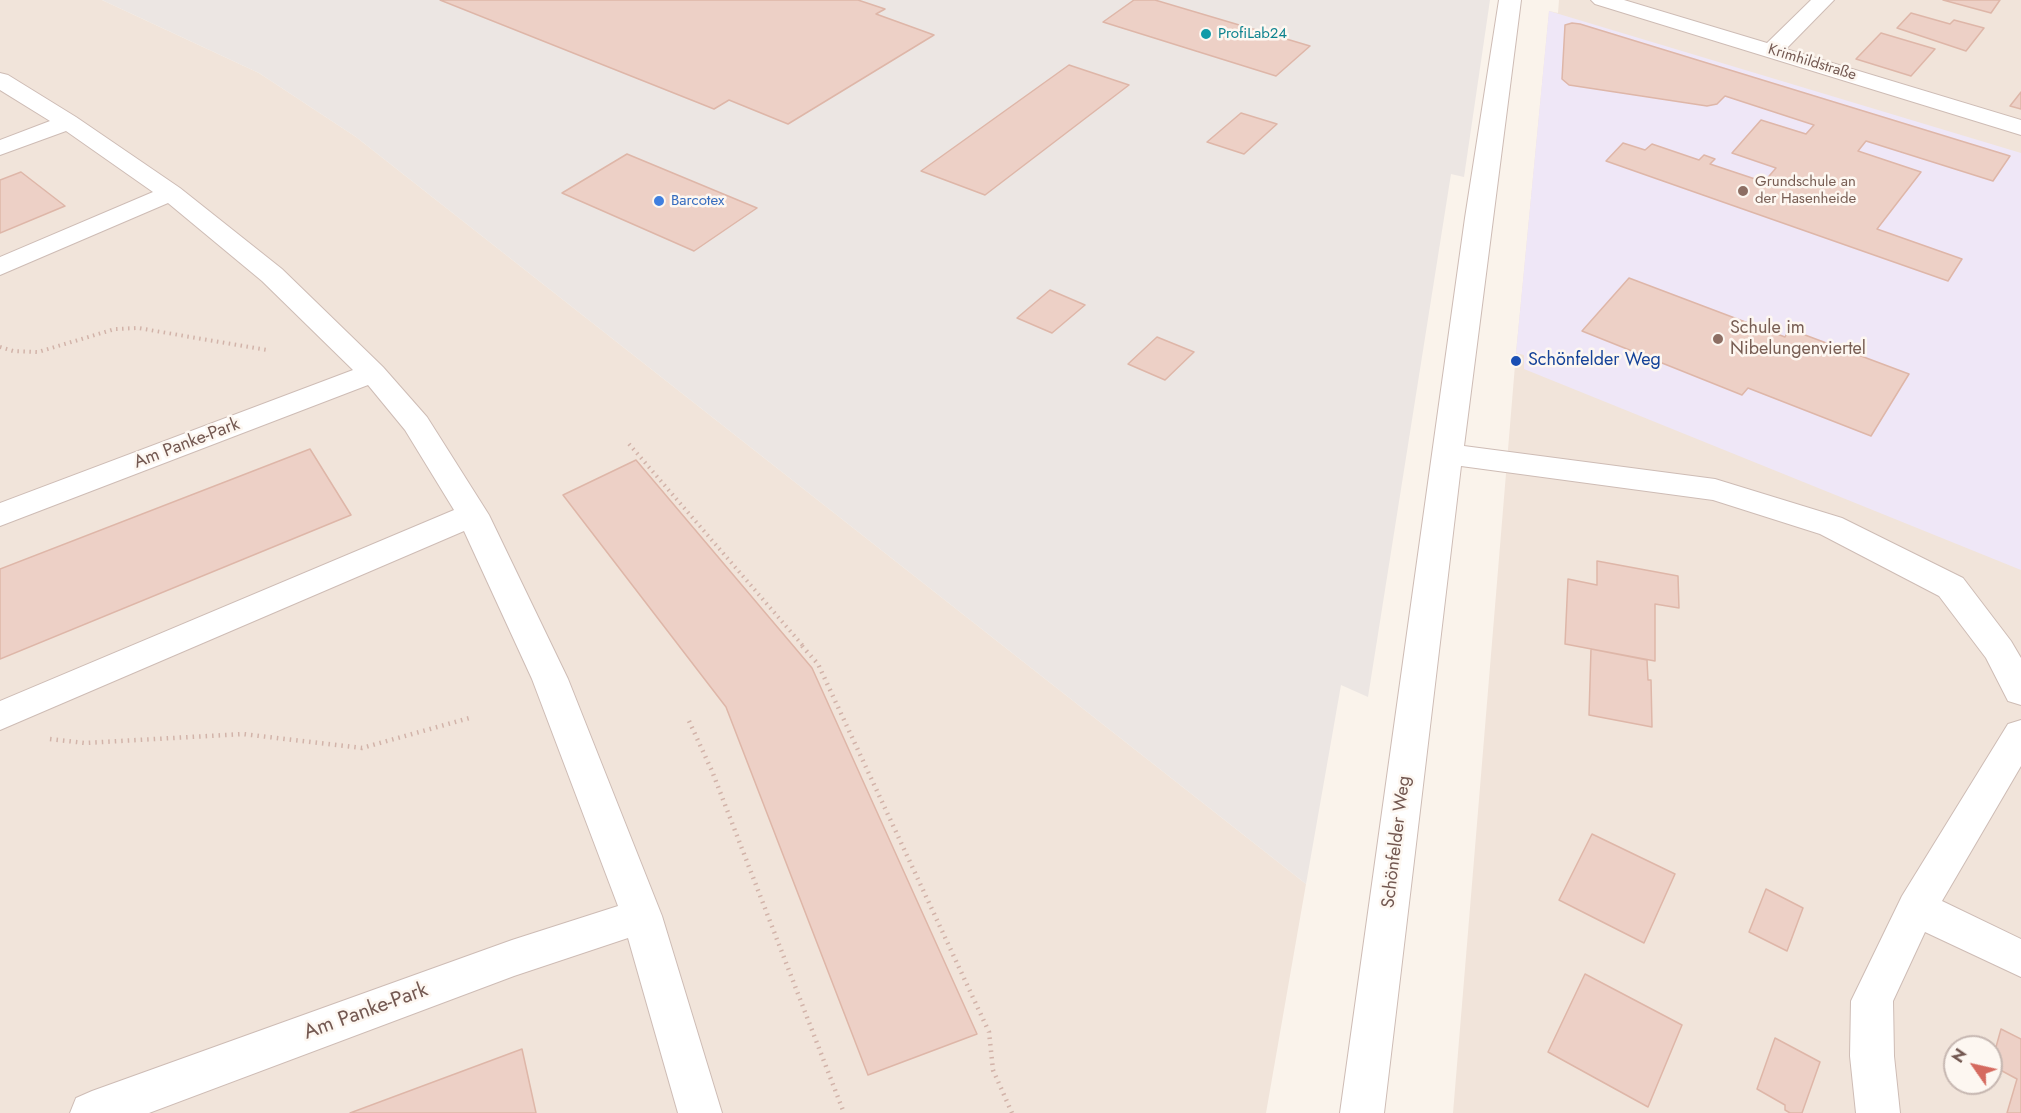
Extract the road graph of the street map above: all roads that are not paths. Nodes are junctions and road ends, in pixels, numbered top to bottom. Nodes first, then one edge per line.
1 (1510, 0) edge
2 (1602, 0) edge
3 (1823, 0) edge
4 (1772, 51) junction
5 (0, 80) edge
6 (68, 122) junction
7 (2021, 128) edge
8 (0, 148) edge
9 (171, 193) junction
10 (0, 267) edge
11 (373, 373) junction
12 (1447, 454) junction
13 (0, 514) edge
14 (473, 515) junction
15 (2021, 692) edge
16 (0, 716) edge
17 (2021, 734) edge
18 (1916, 908) junction
19 (642, 916) junction
20 (2021, 959) edge
21 (92, 1113) edge
22 (700, 1113) edge
23 (1362, 1113) edge
24 (1878, 1113) edge

1 - 12 street, Schönfelder Weg
2 - 4 street, Krimhildstraße
3 - 4 street
4 - 7 street, Krimhildstraße
5 - 6 street
6 - 8 street
6 - 9 street
9 - 10 street
9 - 11 street
11 - 13 street, Am Panke-Park
11 - 14 street
12 - 15 street
12 - 23 street, Schönfelder Weg
14 - 16 street
14 - 19 street
17 - 18 street
18 - 20 street
18 - 24 street
19 - 21 street, Am Panke-Park
19 - 22 street

